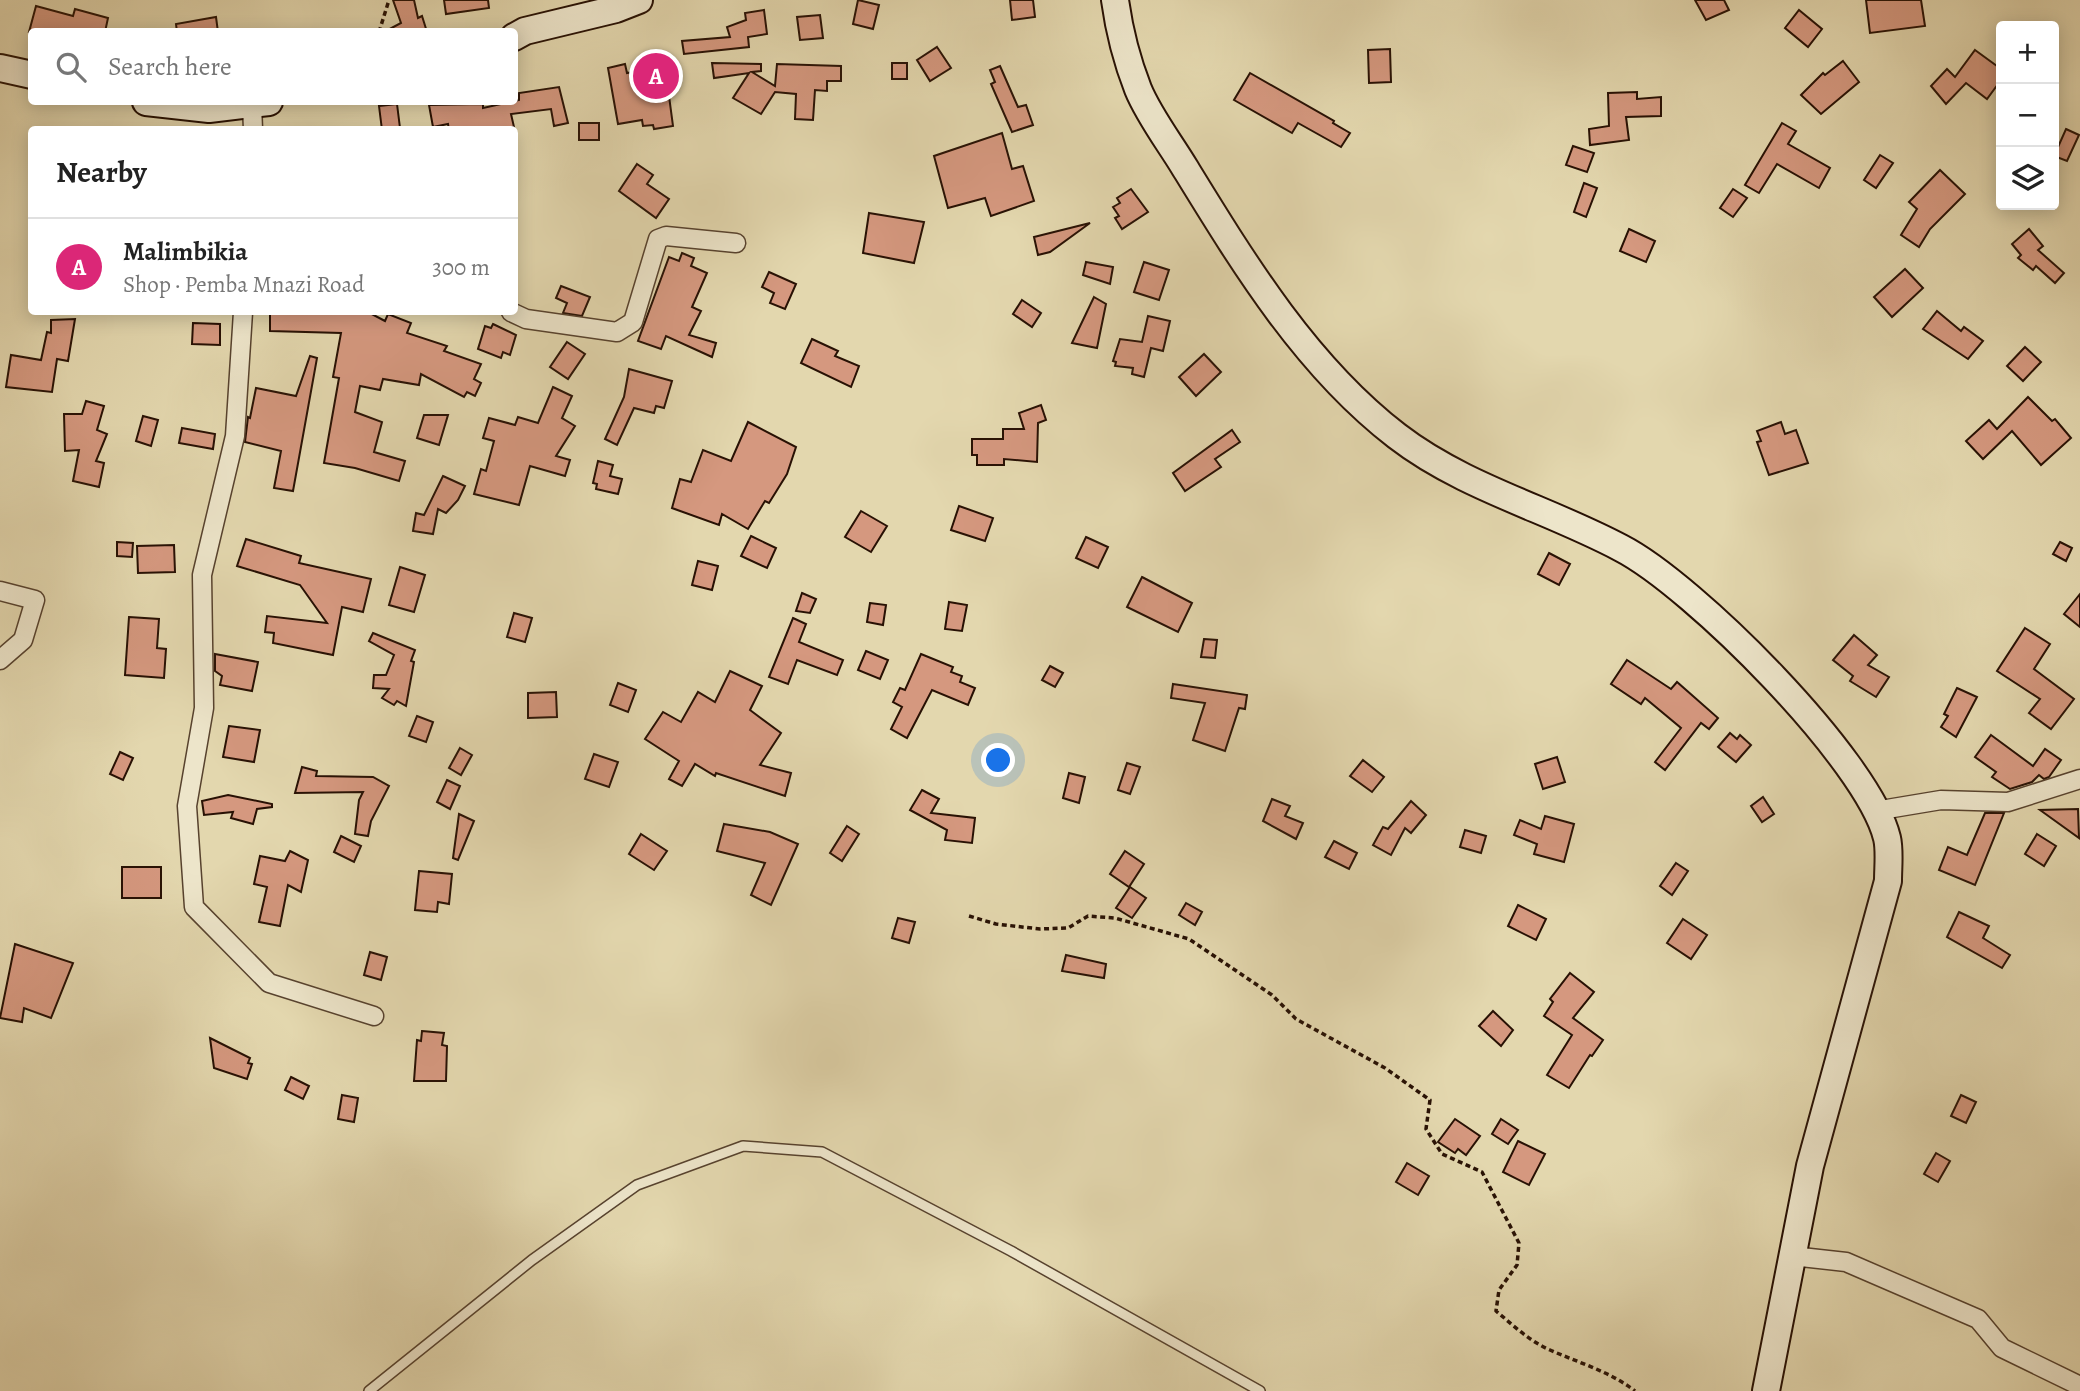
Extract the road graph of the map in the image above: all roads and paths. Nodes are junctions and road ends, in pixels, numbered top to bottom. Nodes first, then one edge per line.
1 (389, 0) edge
2 (639, 0) edge
3 (1115, 0) edge
4 (380, 28) edge
5 (518, 35) edge
6 (0, 68) edge
7 (28, 74) edge
8 (173, 105) edge
9 (258, 112) edge
10 (736, 243) dead end
11 (243, 315) edge
12 (517, 315) edge
13 (0, 591) edge
14 (0, 660) edge
15 (2080, 779) edge
16 (1875, 811) junction
17 (968, 916) dead end
18 (374, 1016) dead end
19 (1792, 1256) junction
20 (2080, 1386) edge
21 (369, 1391) edge
22 (1260, 1391) edge
23 (1634, 1391) edge
24 (1766, 1391) edge

1 - 4 path
2 - 5 street
3 - 16 street
6 - 7 street
8 - 9 street
10 - 12 street
11 - 18 street
13 - 14 street
15 - 16 street
16 - 19 street
17 - 23 path
19 - 20 street
19 - 24 street
21 - 22 lane

